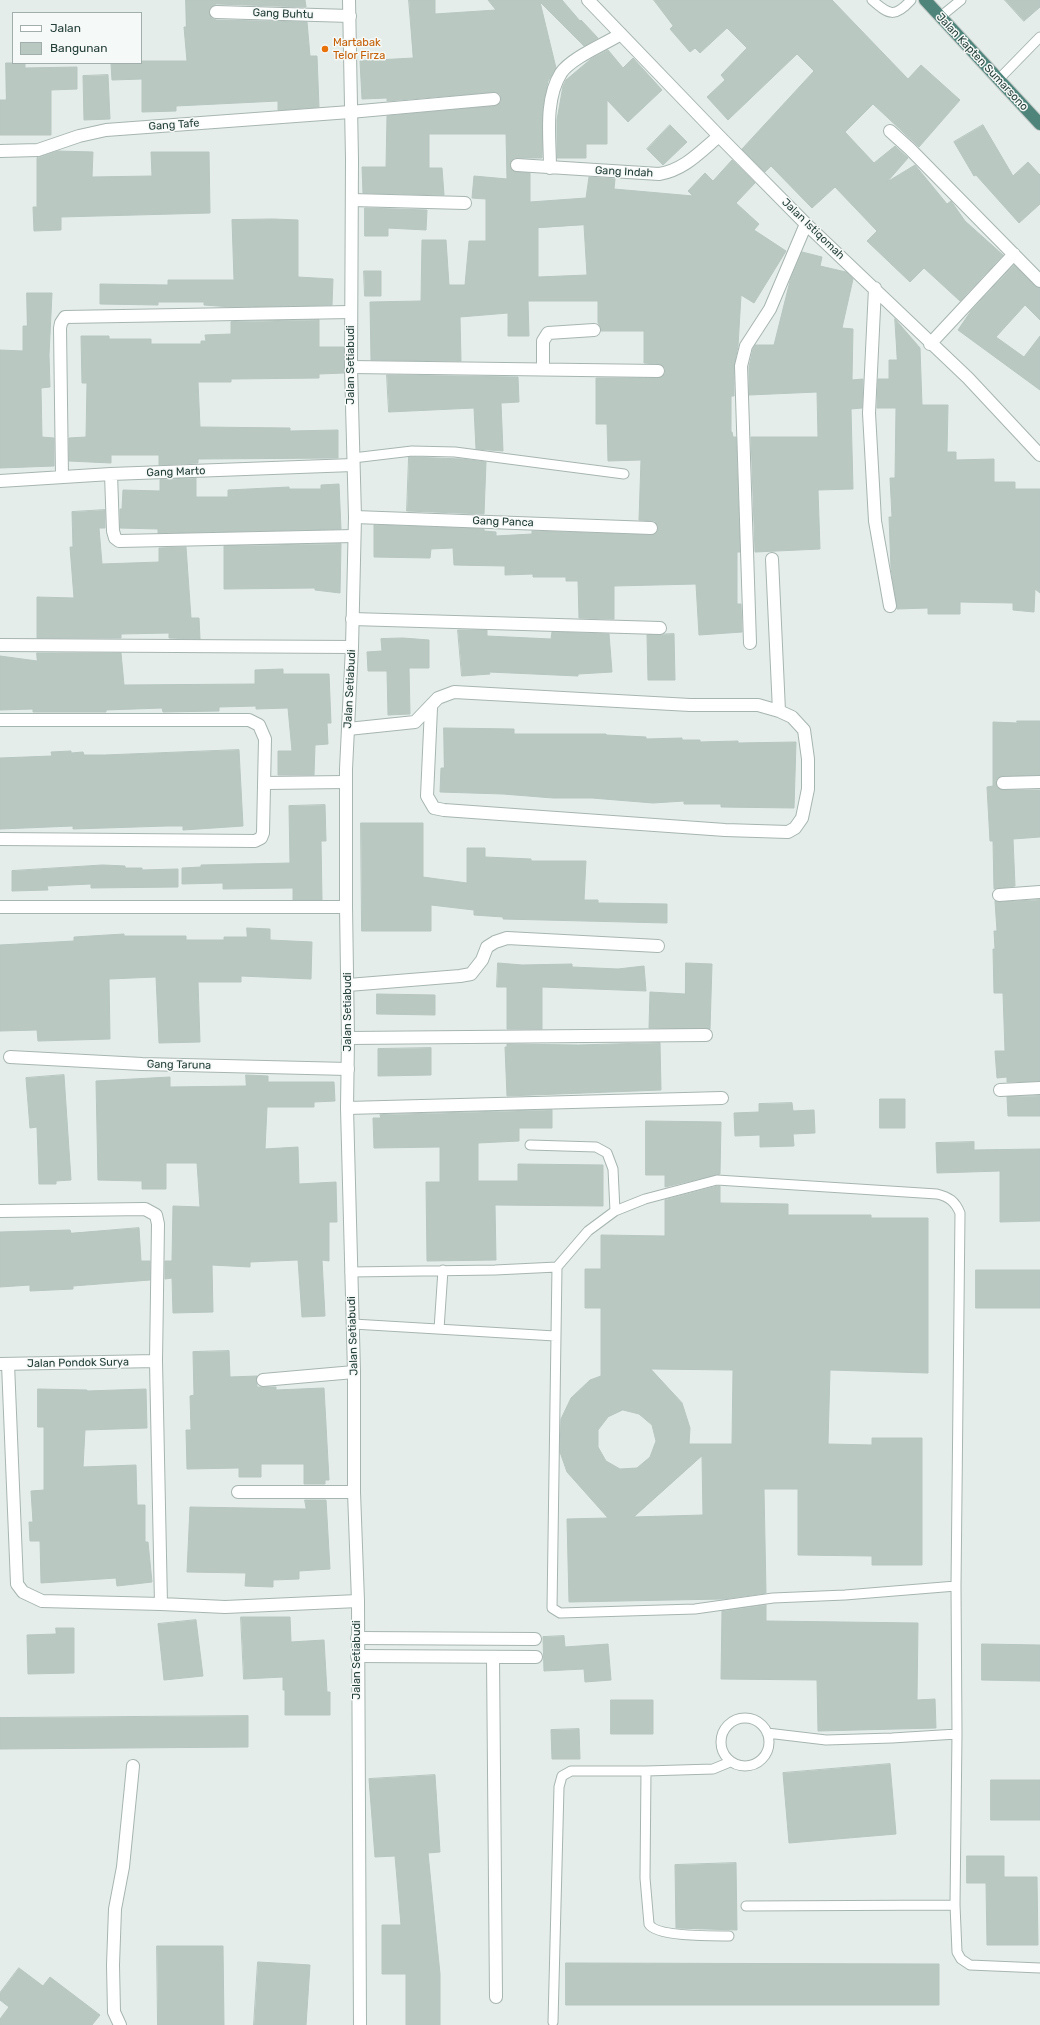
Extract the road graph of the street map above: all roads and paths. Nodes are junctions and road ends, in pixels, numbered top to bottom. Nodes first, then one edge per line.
1 (349, 0) edge
2 (588, 0) edge
3 (872, 0) edge
4 (911, 0) edge
5 (925, 0) edge
6 (962, 0) edge
7 (216, 12) dead end
8 (350, 16) junction
9 (940, 17) junction
10 (621, 34) junction
11 (1040, 37) edge
12 (998, 80) junction
13 (494, 99) dead end
14 (350, 112) junction
15 (1040, 124) edge
16 (890, 131) dead end
17 (719, 136) junction
18 (0, 152) edge
19 (517, 165) dead end
20 (550, 168) junction
21 (352, 200) junction
22 (465, 203) dead end
23 (806, 224) junction
24 (1014, 254) junction
25 (1040, 281) edge
26 (875, 288) junction
27 (351, 312) junction
28 (594, 330) dead end
29 (930, 344) junction
30 (351, 366) junction
31 (543, 369) junction
32 (658, 371) dead end
33 (1040, 455) edge
34 (353, 462) junction
35 (111, 474) junction
36 (624, 474) dead end
37 (62, 477) junction
38 (0, 481) edge
39 (355, 517) junction
40 (651, 528) dead end
41 (354, 536) junction
42 (772, 559) dead end
43 (890, 606) dead end
44 (352, 619) junction
45 (660, 628) dead end
46 (750, 643) dead end
47 (0, 646) edge
48 (352, 647) junction
49 (431, 708) junction
50 (779, 711) junction
51 (0, 720) edge
52 (348, 729) junction
53 (346, 782) junction
54 (1040, 782) edge
55 (265, 783) junction
56 (1003, 783) dead end
57 (0, 839) edge
58 (1040, 892) edge
59 (999, 895) dead end
60 (0, 907) edge
61 (346, 907) junction
62 (658, 946) dead end
63 (348, 984) junction
64 (706, 1035) dead end
65 (348, 1038) junction
66 (10, 1057) dead end
67 (348, 1069) junction
68 (1040, 1088) edge
69 (1000, 1090) dead end
70 (722, 1098) dead end
71 (347, 1108) junction
72 (530, 1145) dead end
73 (0, 1210) edge
74 (615, 1211) junction
75 (557, 1267) junction
76 (443, 1270) junction
77 (350, 1272) junction
78 (353, 1324) junction
79 (439, 1329) junction
80 (555, 1336) junction
81 (156, 1361) junction
82 (4, 1364) edge
83 (354, 1372) junction
84 (263, 1380) dead end
85 (238, 1492) dead end
86 (354, 1492) junction
87 (956, 1586) junction
88 (358, 1601) junction
89 (161, 1604) junction
90 (357, 1638) junction
91 (535, 1639) dead end
92 (357, 1656) junction
93 (493, 1657) junction
94 (536, 1657) dead end
95 (767, 1733) junction
96 (957, 1734) junction
97 (730, 1762) junction
98 (133, 1766) dead end
99 (646, 1771) junction
100 (955, 1905) junction
101 (746, 1906) dead end
102 (729, 1936) dead end
103 (1040, 1968) edge
104 (496, 1997) dead end
105 (553, 2022) dead end
106 (120, 2025) edge
107 (360, 2025) edge

1 - 8 street, Jalan Setiabudi
2 - 10 street, Jalan Istiqomah
3 - 4 lane
5 - 9 highway, Jalan Kapten Sumarsono
6 - 9 lane
7 - 8 street, Gang Buhtu
8 - 14 street, Jalan Setiabudi
9 - 12 highway, Jalan Kapten Sumarsono
10 - 17 street, Jalan Istiqomah
10 - 20 street
11 - 12 lane
12 - 15 highway, Jalan Kapten Sumarsono
13 - 14 street, Gang Tafe
14 - 18 street, Gang Tafe
14 - 21 street, Jalan Setiabudi
16 - 24 street
17 - 20 street, Gang Indah
17 - 23 street, Jalan Istiqomah
19 - 20 street, Gang Indah
21 - 22 street
21 - 27 street, Jalan Setiabudi
23 - 26 street, Jalan Istiqomah
23 - 46 street
24 - 25 street
24 - 29 street
26 - 29 street, Jalan Istiqomah
26 - 43 street
27 - 30 street, Jalan Setiabudi
27 - 37 street
28 - 31 street
29 - 33 street, Jalan Istiqomah
30 - 31 street
30 - 34 street, Jalan Setiabudi
31 - 32 street
34 - 35 street, Gang Marto
34 - 36 lane
34 - 39 street, Jalan Setiabudi
35 - 37 street, Gang Marto
35 - 41 street
37 - 38 street, Gang Marto
39 - 40 street, Gang Panca
39 - 41 street, Jalan Setiabudi
41 - 44 street, Jalan Setiabudi
42 - 50 street
44 - 45 street
44 - 48 street, Jalan Setiabudi
47 - 48 street
48 - 52 street, Jalan Setiabudi
49 - 50 street
49 - 50 street
49 - 52 street
51 - 55 street
52 - 53 street, Jalan Setiabudi
53 - 55 street
53 - 61 street, Jalan Setiabudi
54 - 56 street
55 - 57 street
58 - 59 street
60 - 61 street
61 - 63 street, Jalan Setiabudi
62 - 63 street
63 - 65 street, Jalan Setiabudi
64 - 65 street
65 - 67 street, Jalan Setiabudi
66 - 67 street, Gang Taruna
67 - 71 street, Jalan Setiabudi
68 - 69 street
70 - 71 street
71 - 77 street, Jalan Setiabudi
72 - 74 lane
73 - 81 street
74 - 75 lane
74 - 87 lane
75 - 76 lane
75 - 80 lane
76 - 77 lane
76 - 79 lane
77 - 78 street, Jalan Setiabudi
78 - 79 lane
78 - 83 street, Jalan Setiabudi
79 - 80 lane
80 - 87 lane
81 - 82 street, Jalan Pondok Surya
81 - 89 street
82 - 89 street
83 - 84 street
83 - 86 street, Jalan Setiabudi
85 - 86 street
86 - 88 street, Jalan Setiabudi
87 - 96 lane
88 - 89 street
88 - 90 street, Jalan Setiabudi
90 - 91 street
90 - 92 street, Jalan Setiabudi
92 - 93 street
92 - 107 street, Jalan Setiabudi
93 - 94 street
93 - 104 street
95 - 96 lane
95 - 97 lane
95 - 97 lane
96 - 100 lane
97 - 99 lane
98 - 106 street
99 - 102 lane
99 - 105 lane
100 - 101 lane
100 - 103 lane

